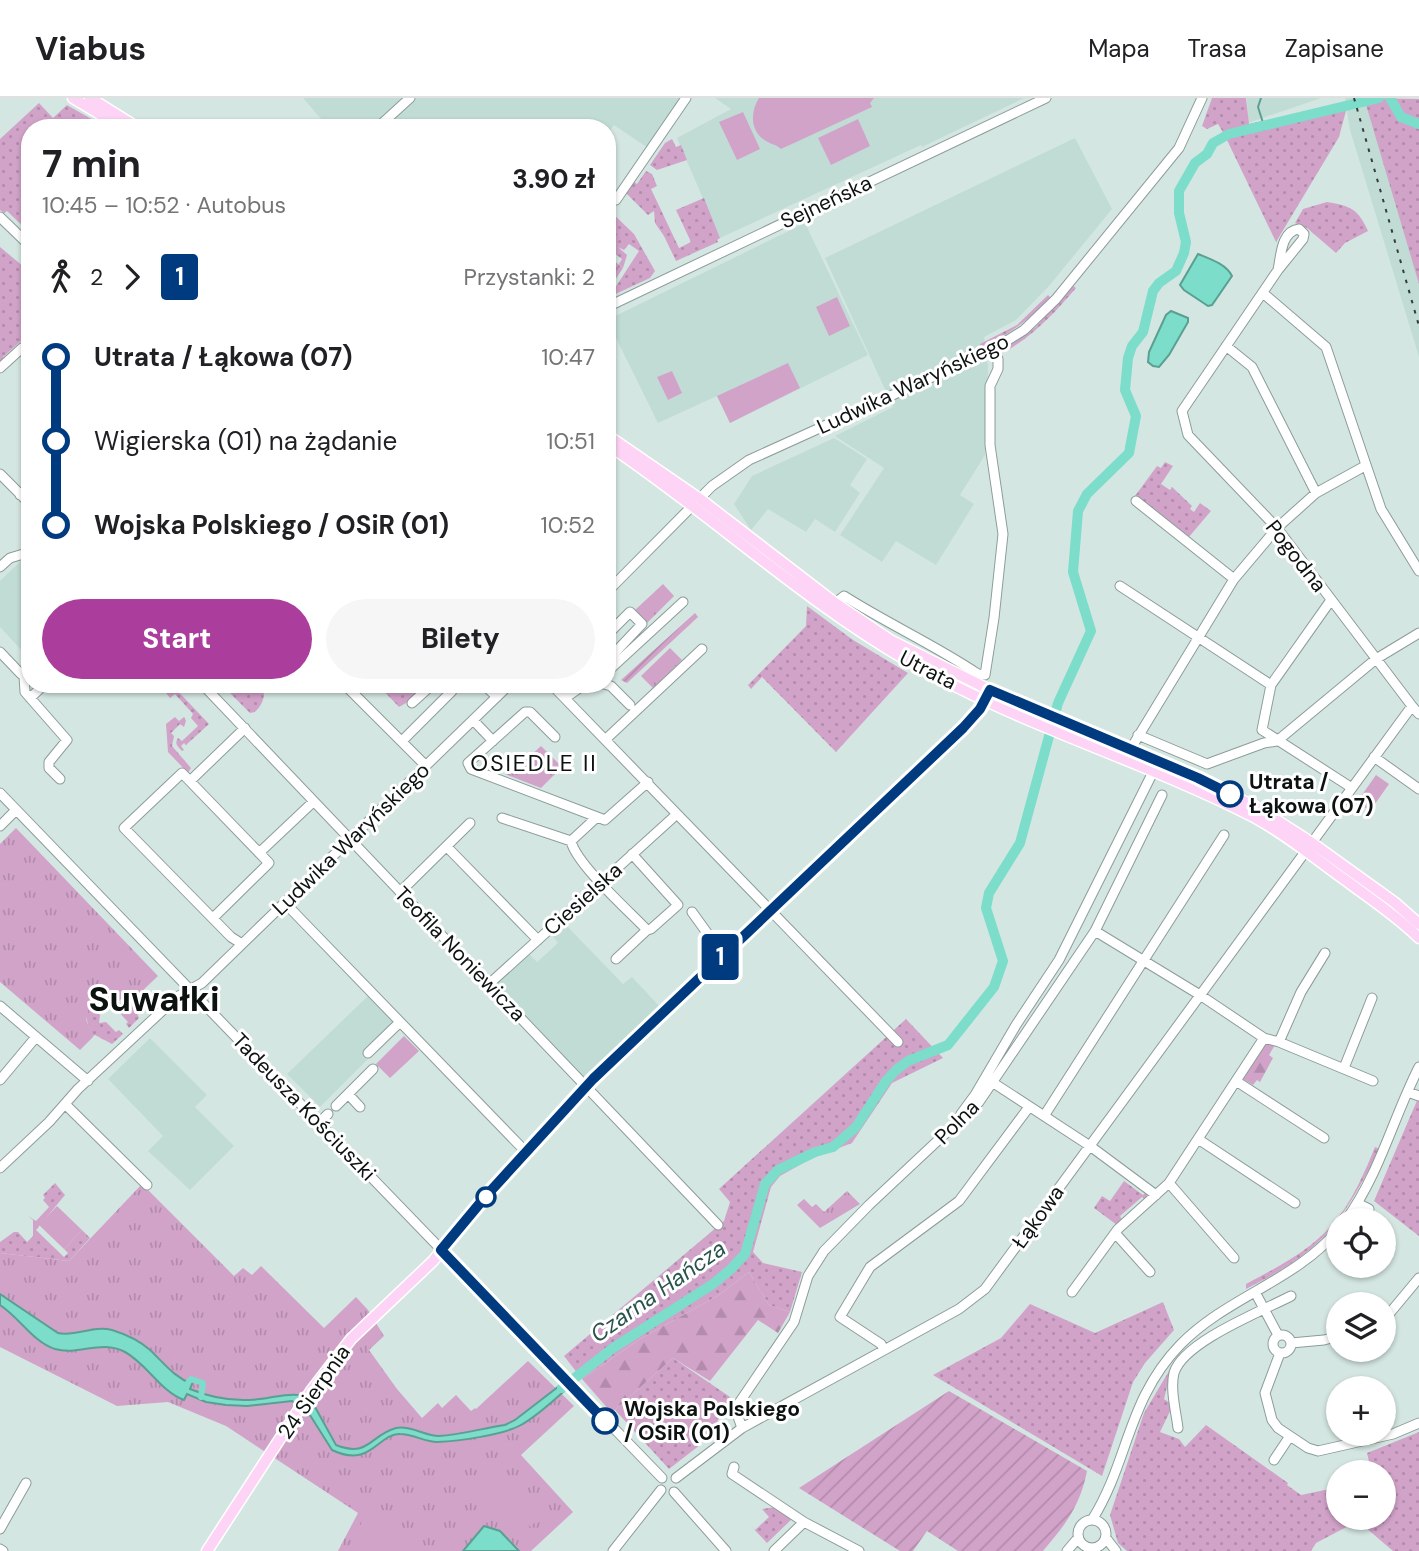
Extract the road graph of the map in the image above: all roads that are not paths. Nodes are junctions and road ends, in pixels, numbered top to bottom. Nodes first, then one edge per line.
1 (73, 98) edge
2 (90, 98) edge
3 (410, 98) edge
4 (686, 98) edge
5 (1046, 98) edge
6 (1202, 98) edge
7 (108, 119) edge
8 (124, 119) edge
9 (387, 119) edge
10 (616, 200) dead end
11 (0, 216) edge
12 (21, 237) edge
13 (1278, 270) dead end
14 (1264, 293) junction
15 (616, 303) edge
16 (1226, 346) junction
17 (21, 349) edge
18 (992, 350) junction
19 (0, 368) edge
20 (616, 442) edge
21 (616, 450) edge
22 (1365, 466) junction
23 (0, 474) edge
24 (1316, 493) junction
25 (20, 495) edge
26 (1136, 501) dead end
27 (697, 503) junction
28 (1277, 528) junction
29 (21, 555) edge
30 (0, 567) edge
31 (1419, 571) edge
32 (1234, 579) junction
33 (616, 583) edge
34 (1120, 586) dead end
35 (1331, 600) junction
36 (683, 601) dead end
37 (835, 603) junction
38 (616, 626) edge
39 (1419, 633) edge
40 (1199, 637) junction
41 (702, 649) dead end
42 (616, 651) edge
43 (0, 652) edge
44 (948, 655) junction
45 (1376, 659) junction
46 (616, 664) edge
47 (21, 671) edge
48 (953, 673) junction
49 (1271, 685) junction
50 (616, 691) edge
51 (26, 693) edge
52 (35, 693) edge
53 (211, 693) edge
54 (353, 693) edge
55 (423, 693) edge
56 (450, 693) edge
57 (493, 693) edge
58 (501, 693) edge
59 (560, 693) edge
60 (572, 693) edge
61 (988, 695) junction
62 (497, 697) junction
63 (30, 698) junction
64 (565, 698) junction
65 (412, 703) dead end
66 (630, 705) dead end
67 (1412, 706) junction
68 (1419, 714) edge
69 (473, 720) junction
70 (1058, 725) junction
71 (245, 728) junction
72 (1138, 735) junction
73 (555, 737) dead end
74 (606, 739) junction
75 (402, 741) junction
76 (493, 741) junction
77 (1277, 741) junction
78 (1130, 750) junction
79 (1374, 757) junction
80 (426, 766) junction
81 (1153, 772) junction
82 (60, 779) dead end
83 (190, 781) junction
84 (648, 782) junction
85 (1352, 788) junction
86 (1419, 789) edge
87 (0, 793) edge
88 (1162, 795) dead end
89 (313, 803) junction
90 (16, 810) junction
91 (677, 814) junction
92 (597, 817) junction
93 (502, 818) dead end
94 (470, 823) dead end
95 (0, 826) edge
96 (1224, 835) dead end
97 (349, 839) junction
98 (571, 841) junction
99 (447, 846) junction
100 (1309, 847) junction
101 (259, 853) junction
102 (632, 854) junction
103 (601, 882) junction
104 (400, 892) junction
105 (284, 902) junction
106 (770, 910) junction
107 (692, 912) dead end
108 (213, 918) junction
109 (1419, 924) edge
110 (647, 930) junction
111 (1095, 931) junction
112 (1419, 937) edge
113 (537, 940) junction
114 (242, 944) junction
115 (1325, 953) dead end
116 (723, 955) junction
117 (616, 959) dead end
118 (1145, 961) junction
119 (489, 984) junction
120 (190, 990) junction
121 (1200, 995) junction
122 (1372, 998) dead end
123 (0, 1006) edge
124 (400, 1022) junction
125 (36, 1037) junction
126 (1264, 1038) junction
127 (898, 1042) dead end
128 (1279, 1042) junction
129 (368, 1053) dead end
130 (1344, 1068) junction
131 (1419, 1068) edge
132 (373, 1069) dead end
133 (0, 1080) edge
134 (88, 1081) junction
135 (1236, 1081) junction
136 (1373, 1081) dead end
137 (992, 1082) junction
138 (587, 1086) junction
139 (1408, 1092) junction
140 (348, 1094) junction
141 (1419, 1096) edge
142 (65, 1104) junction
143 (336, 1106) dead end
144 (360, 1107) dead end
145 (1029, 1107) junction
146 (328, 1114) dead end
147 (1044, 1116) junction
148 (320, 1123) junction
149 (951, 1130) junction
150 (1324, 1138) dead end
151 (1198, 1139) junction
152 (1090, 1146) junction
153 (526, 1152) junction
154 (0, 1168) edge
155 (1169, 1183) junction
156 (147, 1185) dead end
157 (1156, 1195) junction
158 (1295, 1203) dead end
159 (1357, 1203) junction
160 (1354, 1208) edge
161 (1367, 1208) edge
162 (718, 1225) dead end
163 (1115, 1233) junction
164 (1326, 1243) edge
165 (441, 1250) junction
166 (1234, 1258) dead end
167 (1150, 1272) dead end
168 (1419, 1278) edge
169 (1072, 1292) dead end
170 (1255, 1292) junction
171 (1291, 1296) dead end
172 (1396, 1306) edge
173 (1264, 1309) junction
174 (1278, 1335) junction
175 (1326, 1339) edge
176 (1291, 1343) junction
177 (884, 1350) junction
178 (1280, 1353) junction
179 (1419, 1423) edge
180 (742, 1428) junction
181 (1178, 1428) dead end
182 (1290, 1436) junction
183 (1274, 1460) dead end
184 (734, 1467) dead end
185 (662, 1478) junction
186 (676, 1478) junction
187 (26, 1483) dead end
188 (661, 1490) junction
189 (674, 1492) junction
190 (804, 1522) junction
191 (1097, 1522) junction
192 (0, 1529) edge
193 (707, 1529) junction
194 (1081, 1542) junction
195 (1103, 1542) junction
196 (207, 1551) edge
197 (613, 1551) edge
198 (726, 1551) edge
199 (732, 1551) edge
200 (774, 1551) edge
201 (859, 1551) edge
202 (1067, 1551) edge
203 (1075, 1551) edge
204 (1114, 1551) edge

1 - 7 main road
2 - 8 main road
3 - 9 street
4 - 10 street
5 - 15 street, Sejneńska
6 - 18 street, Ludwika Waryńskiego
11 - 12 street
13 - 14 street, Pogodna
14 - 16 street, Pogodna
14 - 22 street
16 - 24 street
16 - 28 street, Pogodna
17 - 19 street
18 - 27 street, Ludwika Waryńskiego
18 - 44 street
20 - 27 main road, Utrata
21 - 27 main road, Utrata
22 - 24 street
22 - 31 street
23 - 25 street
24 - 28 street
26 - 32 street
27 - 33 street, Ludwika Waryńskiego
27 - 37 main road, Utrata
27 - 61 main road, Utrata
28 - 32 street
28 - 35 street, Pogodna
29 - 30 street
32 - 40 street
34 - 40 street
35 - 45 street, Pogodna
35 - 49 street
36 - 46 street
37 - 44 street
37 - 48 main road, Utrata
38 - 42 street
39 - 45 street
40 - 49 street
40 - 72 street
41 - 74 street
43 - 47 street
44 - 48 street
45 - 67 street, Pogodna
45 - 77 street
48 - 61 main road, Utrata
49 - 77 street
50 - 66 street
51 - 63 street
52 - 63 street
53 - 71 street, Teofila Noniewicza
54 - 75 street
55 - 65 street
56 - 75 street
57 - 62 street
58 - 62 street, Ludwika Waryńskiego
59 - 64 street
60 - 64 street
61 - 70 main road, Utrata
61 - 106 main road, 24 Sierpnia
62 - 69 street, Ludwika Waryńskiego
63 - 82 street
64 - 74 street
67 - 68 street, Pogodna
67 - 79 street
69 - 76 street
69 - 80 street, Ludwika Waryńskiego
70 - 78 main road, Utrata
70 - 81 main road, Utrata
71 - 83 street
71 - 89 street, Teofila Noniewicza
72 - 77 street
72 - 78 street
73 - 76 street
74 - 84 street
75 - 80 street
76 - 92 street
77 - 85 street
78 - 100 main road, Utrata
79 - 85 street
79 - 86 street
80 - 97 street, Ludwika Waryńskiego
81 - 100 main road, Utrata
81 - 149 street
83 - 101 street
83 - 108 street
84 - 91 street
84 - 92 street
85 - 100 street
87 - 90 street, Tadeusza Kościuszki
88 - 111 street, Polna
89 - 97 street, Teofila Noniewicza
89 - 101 street
90 - 95 street
90 - 120 street, Tadeusza Kościuszki
91 - 102 street, Ciesielska
91 - 106 street
92 - 98 street
93 - 98 street
94 - 99 street
96 - 118 street
97 - 104 street, Teofila Noniewicza
97 - 105 street, Ludwika Waryńskiego
98 - 103 street
99 - 104 street
99 - 113 street
100 - 109 main road, Utrata
100 - 112 main road, Utrata
100 - 121 street, Łąkowa
101 - 108 street
102 - 103 street, Ciesielska
102 - 110 street
103 - 110 street
103 - 113 street, Ciesielska
104 - 119 street, Teofila Noniewicza
105 - 114 street, Ludwika Waryńskiego
105 - 124 street
106 - 116 main road, 24 Sierpnia
106 - 127 street
107 - 116 street
108 - 114 street
110 - 117 street
111 - 118 street
111 - 137 street, Polna
113 - 119 street, Ciesielska
114 - 120 street, Ludwika Waryńskiego
115 - 128 street
116 - 138 main road, 24 Sierpnia
118 - 121 street
118 - 147 street
119 - 138 street, Teofila Noniewicza
120 - 134 street, Ludwika Waryńskiego
120 - 148 street, Tadeusza Kościuszki
121 - 126 street
121 - 152 street, Łąkowa
122 - 130 street
123 - 125 street
124 - 129 street
124 - 153 street
125 - 133 street
125 - 134 street
126 - 128 street
126 - 135 street
128 - 130 street
130 - 136 street
131 - 139 street
132 - 140 street
134 - 142 street, Ludwika Waryńskiego
135 - 150 street
135 - 151 street
137 - 145 street
137 - 149 street, Polna
138 - 153 main road, 24 Sierpnia
138 - 162 street, Teofila Noniewicza
139 - 141 street
139 - 159 street
140 - 143 street
140 - 144 street
142 - 154 street, Ludwika Waryńskiego
142 - 156 street
145 - 147 street
145 - 177 street
146 - 148 street
147 - 152 street
148 - 165 street, Tadeusza Kościuszki
149 - 180 street, Polna
151 - 155 street
151 - 158 street
152 - 157 street
152 - 177 street, Łąkowa
153 - 165 main road, 24 Sierpnia
155 - 157 street
155 - 166 street
157 - 163 street
159 - 160 street
159 - 161 street
163 - 167 street
163 - 169 street
164 - 170 street
165 - 185 street, Tadeusza Kościuszki
165 - 196 main road, 24 Sierpnia
168 - 172 street
170 - 173 street
170 - 191 street
171 - 173 street
173 - 174 street
173 - 181 street
174 - 176 street
174 - 178 street
175 - 176 street
176 - 178 street
177 - 180 street, Łąkowa
178 - 182 street
179 - 182 street
180 - 186 street, Łąkowa
182 - 183 street
184 - 190 street
185 - 186 street
185 - 188 street
186 - 189 street
187 - 192 street
188 - 189 street
188 - 197 street
189 - 193 street
190 - 200 street
190 - 201 street
191 - 194 street
191 - 195 street
193 - 198 street
193 - 199 street
194 - 195 street
194 - 202 street
194 - 203 street
195 - 204 street

